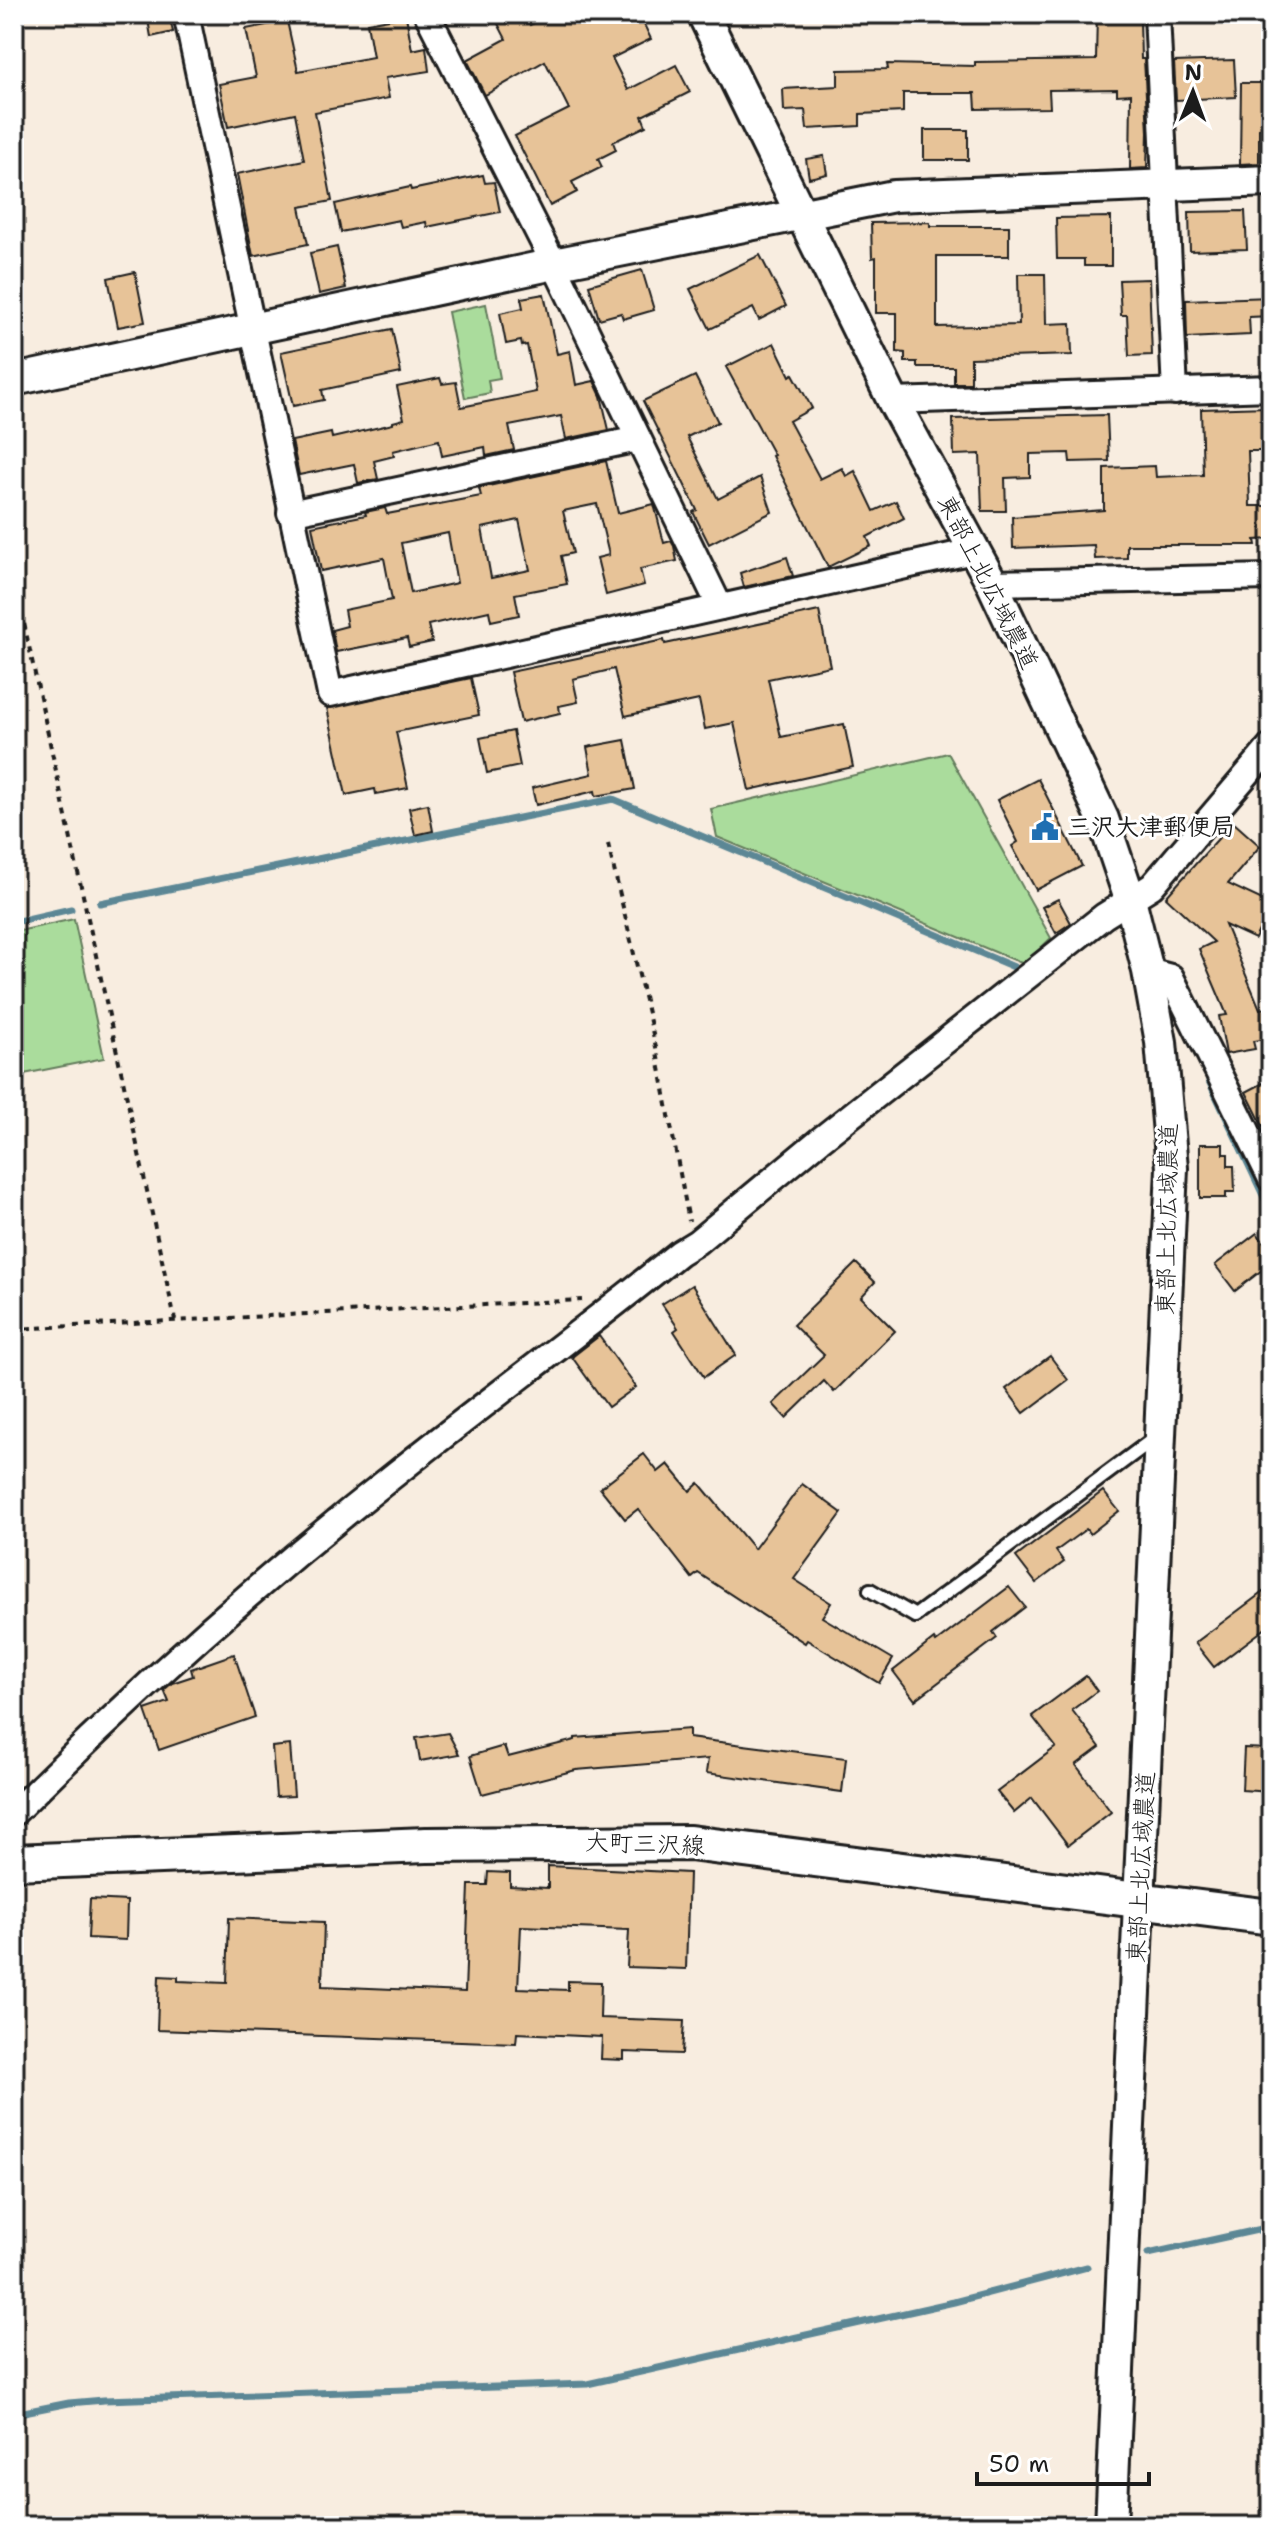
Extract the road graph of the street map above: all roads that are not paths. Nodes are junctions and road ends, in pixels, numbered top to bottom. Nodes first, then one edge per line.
1 (186, 14) edge
2 (427, 14) edge
3 (703, 14) edge
4 (1157, 14) edge
5 (1271, 181) edge
6 (1164, 186) junction
7 (802, 213) junction
8 (554, 264) junction
9 (252, 329) junction
10 (14, 380) edge
11 (1271, 388) edge
12 (1175, 392) junction
13 (893, 401) junction
14 (638, 439) junction
15 (290, 513) junction
16 (973, 551) junction
17 (1271, 577) edge
18 (992, 583) junction
19 (720, 607) junction
20 (1271, 746) edge
21 (1130, 899) junction
22 (1148, 971) junction
23 (1271, 1179) edge
24 (1161, 1433) junction
25 (870, 1590) dead end
26 (14, 1813) edge
27 (14, 1862) edge
28 (1140, 1900) junction
29 (1271, 1917) edge
30 (1111, 2526) edge

1 - 9 street
2 - 8 street
3 - 7 street, 東部上北広域農道
4 - 6 street
5 - 6 street
6 - 7 street
6 - 12 street
7 - 8 street
7 - 13 street, 東部上北広域農道
8 - 9 street
8 - 14 street
9 - 10 street
9 - 15 street
11 - 12 street
12 - 13 street
13 - 16 street, 東部上北広域農道
14 - 15 street
14 - 19 street
15 - 19 street
16 - 18 street, 東部上北広域農道
16 - 19 street
17 - 18 street
18 - 21 street, 東部上北広域農道
20 - 21 street
21 - 22 street, 東部上北広域農道
21 - 26 street
22 - 23 street
22 - 24 street, 東部上北広域農道
24 - 25 lane
24 - 28 street, 東部上北広域農道
27 - 28 main road, 大町三沢線
28 - 29 main road, 大町三沢線
28 - 30 street, 東部上北広域農道

